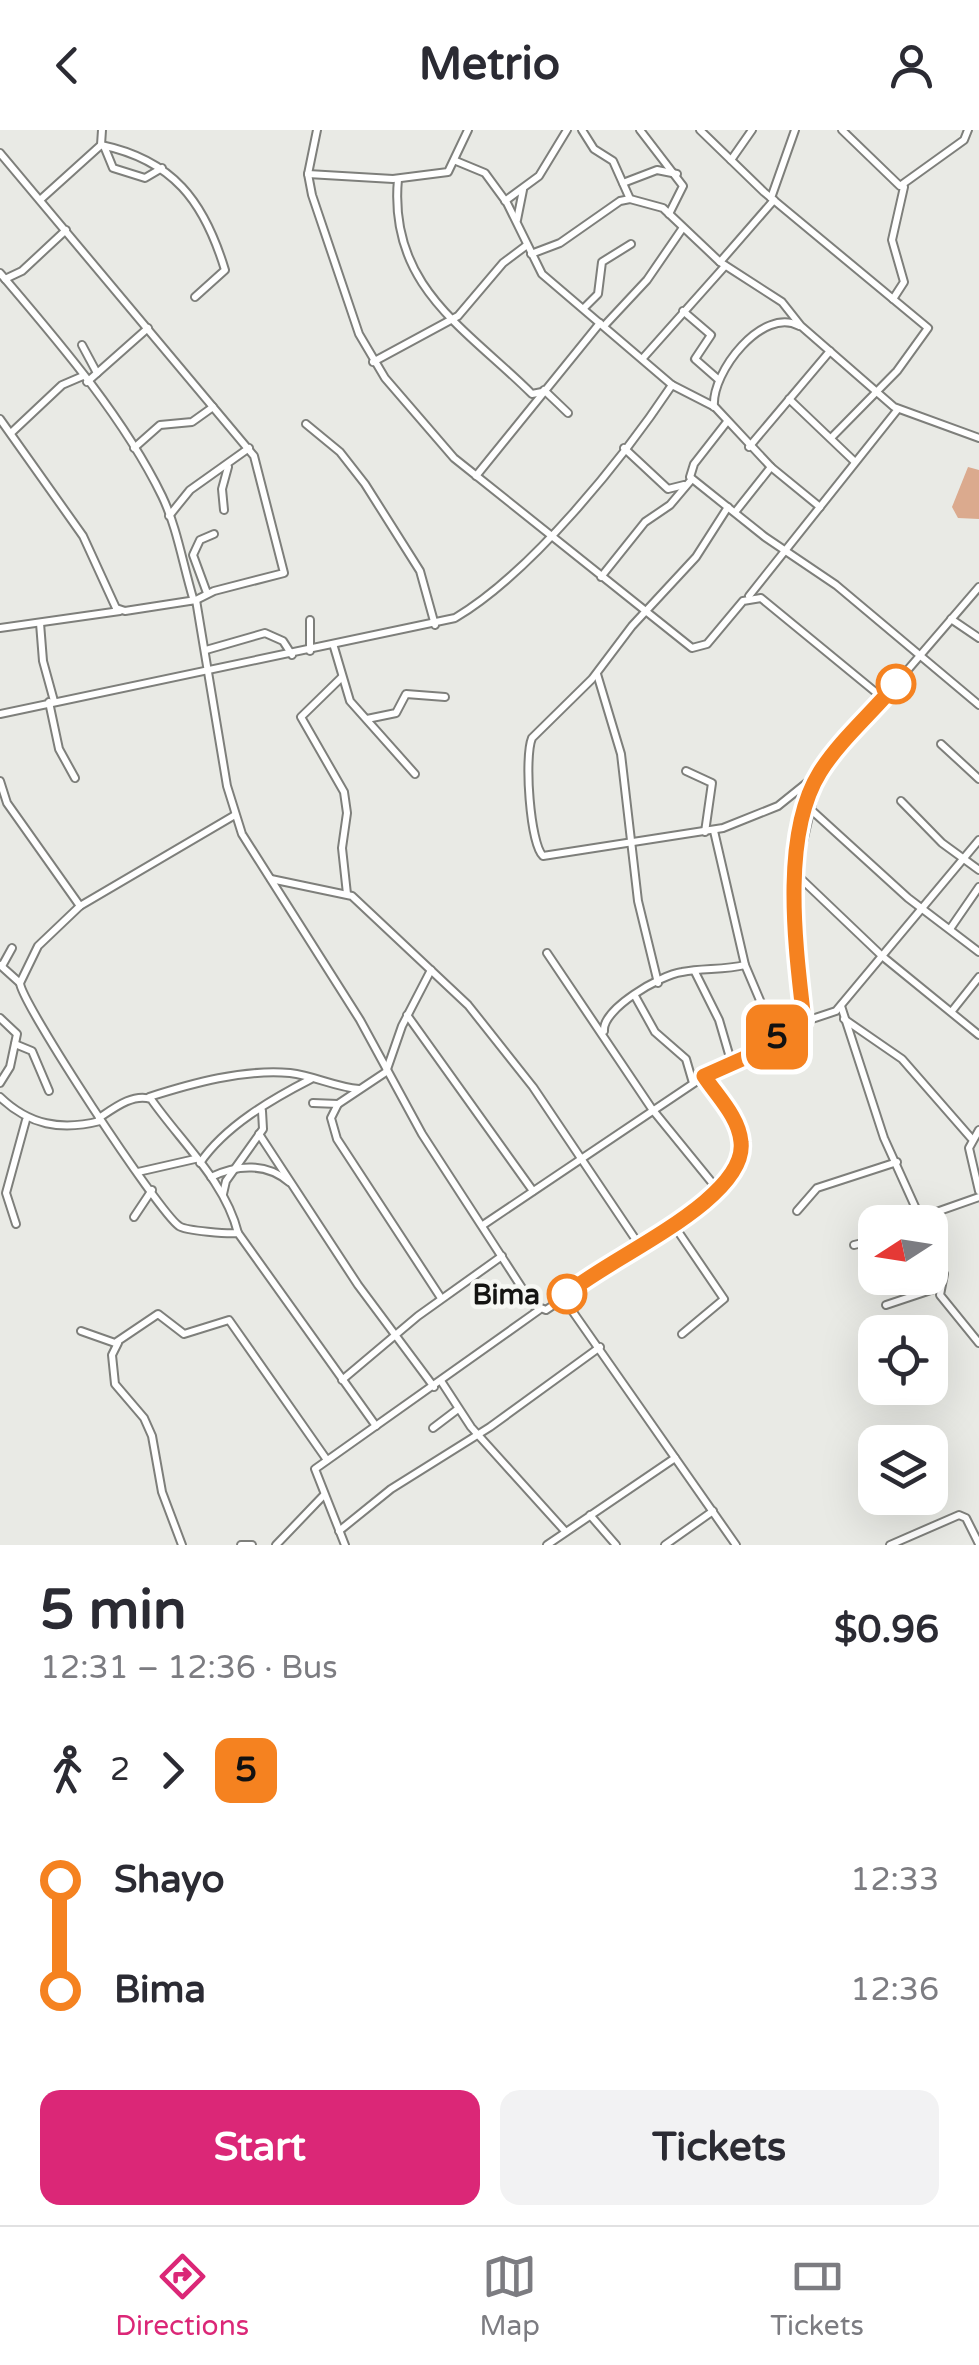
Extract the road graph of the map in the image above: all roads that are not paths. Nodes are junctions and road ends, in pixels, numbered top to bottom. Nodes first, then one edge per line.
1 (102, 130) edge
2 (317, 130) edge
3 (468, 130) edge
4 (567, 130) edge
5 (582, 130) edge
6 (640, 130) edge
7 (700, 130) edge
8 (752, 130) edge
9 (794, 130) edge
10 (842, 130) edge
11 (968, 130) edge
12 (103, 145) junction
13 (0, 153) edge
14 (732, 160) junction
15 (456, 161) junction
16 (162, 168) junction
17 (308, 174) junction
18 (677, 174) junction
19 (398, 179) junction
20 (623, 182) junction
21 (904, 186) junction
22 (523, 190) junction
23 (630, 199) junction
24 (40, 200) junction
25 (773, 200) junction
26 (505, 201) junction
27 (669, 214) junction
28 (516, 226) junction
29 (66, 230) junction
30 (682, 230) junction
31 (527, 244) junction
32 (631, 244) dead end
33 (531, 254) junction
34 (723, 264) junction
35 (3, 276) edge
36 (195, 297) dead end
37 (893, 299) junction
38 (584, 308) junction
39 (684, 311) junction
40 (451, 321) junction
41 (602, 325) junction
42 (800, 326) junction
43 (148, 328) junction
44 (82, 346) dead end
45 (830, 351) junction
46 (643, 358) junction
47 (373, 362) junction
48 (97, 373) junction
49 (85, 379) junction
50 (720, 380) junction
51 (672, 385) junction
52 (877, 390) junction
53 (543, 391) junction
54 (532, 394) junction
55 (789, 399) junction
56 (534, 404) junction
57 (213, 407) junction
58 (714, 407) junction
59 (898, 410) junction
60 (568, 413) dead end
61 (0, 419) edge
62 (726, 423) junction
63 (306, 424) dead end
64 (9, 430) junction
65 (0, 434) edge
66 (830, 438) junction
67 (979, 438) edge
68 (749, 447) junction
69 (249, 448) junction
70 (624, 448) junction
71 (134, 449) junction
72 (230, 462) junction
73 (855, 462) junction
74 (771, 467) junction
75 (476, 476) junction
76 (689, 482) junction
77 (820, 507) junction
78 (732, 509) junction
79 (224, 510) dead end
80 (169, 516) junction
81 (214, 534) dead end
82 (549, 535) junction
83 (784, 550) junction
84 (601, 577) junction
85 (979, 588) edge
86 (206, 593) junction
87 (748, 598) junction
88 (194, 599) junction
89 (120, 611) junction
90 (645, 612) junction
91 (950, 619) junction
92 (310, 620) dead end
93 (40, 623) junction
94 (435, 625) junction
95 (0, 628) edge
96 (979, 638) edge
97 (334, 646) junction
98 (206, 650) junction
99 (310, 652) junction
100 (292, 655) junction
101 (922, 656) junction
102 (210, 672) junction
103 (597, 673) junction
104 (342, 676) junction
105 (445, 697) dead end
106 (884, 699) junction
107 (52, 701) junction
108 (979, 705) edge
109 (0, 714) edge
110 (366, 719) junction
111 (941, 744) dead end
112 (686, 770) dead end
113 (819, 773) junction
114 (415, 774) dead end
115 (75, 778) dead end
116 (979, 779) edge
117 (0, 780) edge
118 (1, 794) edge
119 (902, 801) dead end
120 (808, 807) junction
121 (235, 816) junction
122 (714, 831) junction
123 (705, 832) junction
124 (979, 840) edge
125 (632, 842) junction
126 (962, 860) junction
127 (979, 870) edge
128 (794, 872) junction
129 (268, 878) junction
130 (979, 888) edge
131 (347, 894) junction
132 (80, 906) junction
133 (923, 908) junction
134 (950, 929) junction
135 (12, 948) dead end
136 (979, 952) edge
137 (547, 953) dead end
138 (882, 956) junction
139 (745, 965) junction
140 (1, 966) edge
141 (431, 970) junction
142 (695, 972) junction
143 (979, 977) edge
144 (20, 983) junction
145 (658, 983) junction
146 (635, 996) junction
147 (841, 1006) junction
148 (952, 1011) junction
149 (407, 1014) junction
150 (0, 1018) edge
151 (844, 1019) junction
152 (804, 1021) junction
153 (866, 1032) junction
154 (979, 1034) edge
155 (604, 1035) junction
156 (776, 1038) junction
157 (14, 1044) junction
158 (854, 1046) junction
159 (394, 1051) junction
160 (378, 1058) junction
161 (731, 1060) junction
162 (386, 1072) junction
163 (704, 1076) junction
164 (312, 1078) junction
165 (322, 1082) junction
166 (694, 1082) junction
167 (0, 1083) edge
168 (360, 1089) junction
169 (49, 1090) dead end
170 (148, 1097) junction
171 (0, 1098) edge
172 (313, 1103) dead end
173 (326, 1104) junction
174 (339, 1104) junction
175 (652, 1109) junction
176 (262, 1110) junction
177 (26, 1120) junction
178 (100, 1120) junction
179 (979, 1130) edge
180 (259, 1134) junction
181 (971, 1138) junction
182 (582, 1158) junction
183 (198, 1161) junction
184 (896, 1162) junction
185 (235, 1169) junction
186 (138, 1172) junction
187 (211, 1177) junction
188 (290, 1183) junction
189 (152, 1190) junction
190 (718, 1190) junction
191 (533, 1191) junction
192 (222, 1194) junction
193 (979, 1194) edge
194 (915, 1205) edge
195 (948, 1208) edge
196 (797, 1211) dead end
197 (134, 1216) dead end
198 (16, 1224) dead end
199 (673, 1224) junction
200 (483, 1226) junction
201 (238, 1233) junction
202 (858, 1243) edge
203 (854, 1244) dead end
204 (640, 1246) junction
205 (502, 1256) junction
206 (919, 1295) edge
207 (940, 1295) edge
208 (442, 1298) junction
209 (561, 1300) junction
210 (886, 1306) dead end
211 (539, 1310) junction
212 (81, 1331) dead end
213 (682, 1334) dead end
214 (396, 1335) junction
215 (119, 1342) junction
216 (979, 1343) edge
217 (600, 1347) junction
218 (342, 1380) junction
219 (438, 1384) junction
220 (458, 1409) junction
221 (376, 1426) junction
222 (434, 1428) dead end
223 (477, 1434) junction
224 (675, 1458) junction
225 (327, 1460) junction
226 (323, 1496) junction
227 (713, 1511) junction
228 (590, 1516) junction
229 (564, 1530) junction
230 (340, 1531) junction
231 (979, 1544) edge
232 (182, 1545) edge
233 (241, 1545) edge
234 (252, 1545) edge
235 (276, 1545) edge
236 (345, 1545) edge
237 (547, 1545) edge
238 (616, 1545) edge
239 (665, 1545) edge
240 (736, 1545) edge
241 (890, 1545) edge

1 - 12 street
2 - 17 street
3 - 15 street
4 - 22 street
5 - 20 street
6 - 18 street
7 - 14 street
8 - 14 street
9 - 25 street
10 - 21 street
11 - 21 street
12 - 16 street
12 - 16 street
12 - 24 street
13 - 24 street
14 - 25 street
15 - 19 street
15 - 26 street
16 - 36 street
17 - 19 street
17 - 47 street
18 - 20 street
18 - 27 street
19 - 40 street
20 - 23 street
21 - 37 street
22 - 26 street
22 - 28 street
23 - 27 street
23 - 33 street
24 - 29 street
25 - 34 street
25 - 37 street
26 - 28 street
27 - 30 street
28 - 31 street
29 - 35 street
29 - 43 street
30 - 34 street
30 - 41 street
31 - 33 street
31 - 40 street
32 - 38 street
33 - 38 street
34 - 39 street
34 - 42 street
35 - 49 street
37 - 52 street
38 - 41 street
39 - 46 street
39 - 50 street
40 - 47 street
40 - 54 street
41 - 46 street
41 - 53 street
42 - 45 street
42 - 50 street
43 - 48 street
43 - 57 street
44 - 48 street
45 - 52 street
45 - 55 street
46 - 51 street
47 - 75 street
48 - 49 street
49 - 64 street
49 - 71 street
50 - 58 street
51 - 58 street
51 - 70 street
52 - 59 street
52 - 66 street
53 - 54 street
53 - 56 street
53 - 60 street
54 - 56 street
55 - 66 street
55 - 68 street
56 - 75 street
57 - 69 street
57 - 71 street
58 - 62 street
59 - 67 street
59 - 73 street
61 - 64 street
62 - 68 street
62 - 76 street
63 - 94 street
64 - 65 street
64 - 89 street
66 - 73 street
68 - 74 street
69 - 72 street
69 - 86 street
70 - 76 street
70 - 82 street
71 - 80 street
72 - 79 street
72 - 80 street
73 - 77 street
74 - 77 street
74 - 78 street
75 - 82 street
76 - 78 street
76 - 84 street
77 - 83 street
78 - 83 street
78 - 90 street
80 - 88 street
81 - 86 street
82 - 84 street
82 - 94 street
83 - 87 street
83 - 101 street
84 - 90 street
85 - 91 street
86 - 88 street
87 - 90 street
87 - 106 street
88 - 89 street
88 - 98 street
89 - 93 street
90 - 103 street
91 - 96 street
91 - 101 street
92 - 99 street
93 - 95 street
93 - 107 street
94 - 97 street
97 - 99 street
97 - 104 street
98 - 100 street
98 - 102 street
99 - 100 street
100 - 102 street
101 - 106 street
101 - 108 street
102 - 107 street
102 - 121 street
103 - 125 street
103 - 125 street
104 - 110 street
104 - 131 street
105 - 110 street
106 - 113 street
107 - 109 street
107 - 115 street
110 - 114 street
111 - 116 street
112 - 123 street
113 - 120 street
113 - 122 street
117 - 118 street
118 - 132 street
119 - 126 street
120 - 128 street
120 - 133 street
121 - 129 street
121 - 132 street
122 - 123 street
122 - 139 street
123 - 125 street
124 - 126 street
125 - 145 street
126 - 127 street
126 - 133 street
128 - 138 street
128 - 152 street
129 - 131 street
129 - 160 street
130 - 134 street
131 - 141 street
132 - 144 street
133 - 134 street
133 - 138 street
134 - 136 street
135 - 140 street
137 - 155 street
138 - 147 street
138 - 148 street
139 - 142 street
139 - 156 street
140 - 144 street
141 - 149 street
141 - 182 street
142 - 145 street
142 - 161 street
143 - 148 street
144 - 178 street
145 - 146 street
146 - 155 street
146 - 166 street
147 - 151 street
147 - 152 street
148 - 154 street
149 - 159 street
149 - 191 street
150 - 157 street
151 - 153 street
151 - 158 street
152 - 156 street
153 - 158 street
153 - 181 street
155 - 175 street
156 - 161 street
157 - 167 street
157 - 169 street
158 - 184 street
159 - 160 street
159 - 162 street
160 - 162 street
161 - 163 street
162 - 168 street
162 - 200 street
163 - 166 street
163 - 190 street
164 - 165 street
164 - 170 street
164 - 176 street
165 - 168 street
165 - 173 street
166 - 175 street
168 - 174 street
170 - 178 street
170 - 183 street
171 - 177 street
172 - 173 street
173 - 174 street
174 - 208 street
175 - 182 street
175 - 190 street
176 - 180 street
176 - 183 street
177 - 178 street
177 - 198 street
178 - 186 street
179 - 181 street
180 - 185 street
180 - 188 street
181 - 193 street
182 - 191 street
182 - 204 street
183 - 186 street
183 - 187 street
184 - 194 street
184 - 196 street
185 - 187 street
185 - 188 street
185 - 192 street
186 - 189 street
187 - 192 street
188 - 214 street
189 - 197 street
189 - 201 street
190 - 199 street
191 - 200 street
192 - 201 street
193 - 195 street
199 - 204 street
199 - 213 street
200 - 205 street
201 - 218 street
202 - 203 street
204 - 209 street
205 - 208 street
205 - 211 street
206 - 210 street
207 - 216 street
208 - 214 street
209 - 211 street
209 - 217 street
211 - 219 street
212 - 215 street
214 - 218 street
214 - 219 street
215 - 225 street
215 - 232 street
217 - 223 street
217 - 224 street
218 - 221 street
219 - 220 street
219 - 221 street
220 - 222 street
220 - 223 street
221 - 225 street
223 - 229 street
223 - 230 street
224 - 227 street
224 - 228 street
225 - 226 street
226 - 230 street
226 - 235 street
227 - 239 street
227 - 240 street
228 - 229 street
228 - 238 street
229 - 237 street
230 - 236 street
231 - 241 street
233 - 234 street

